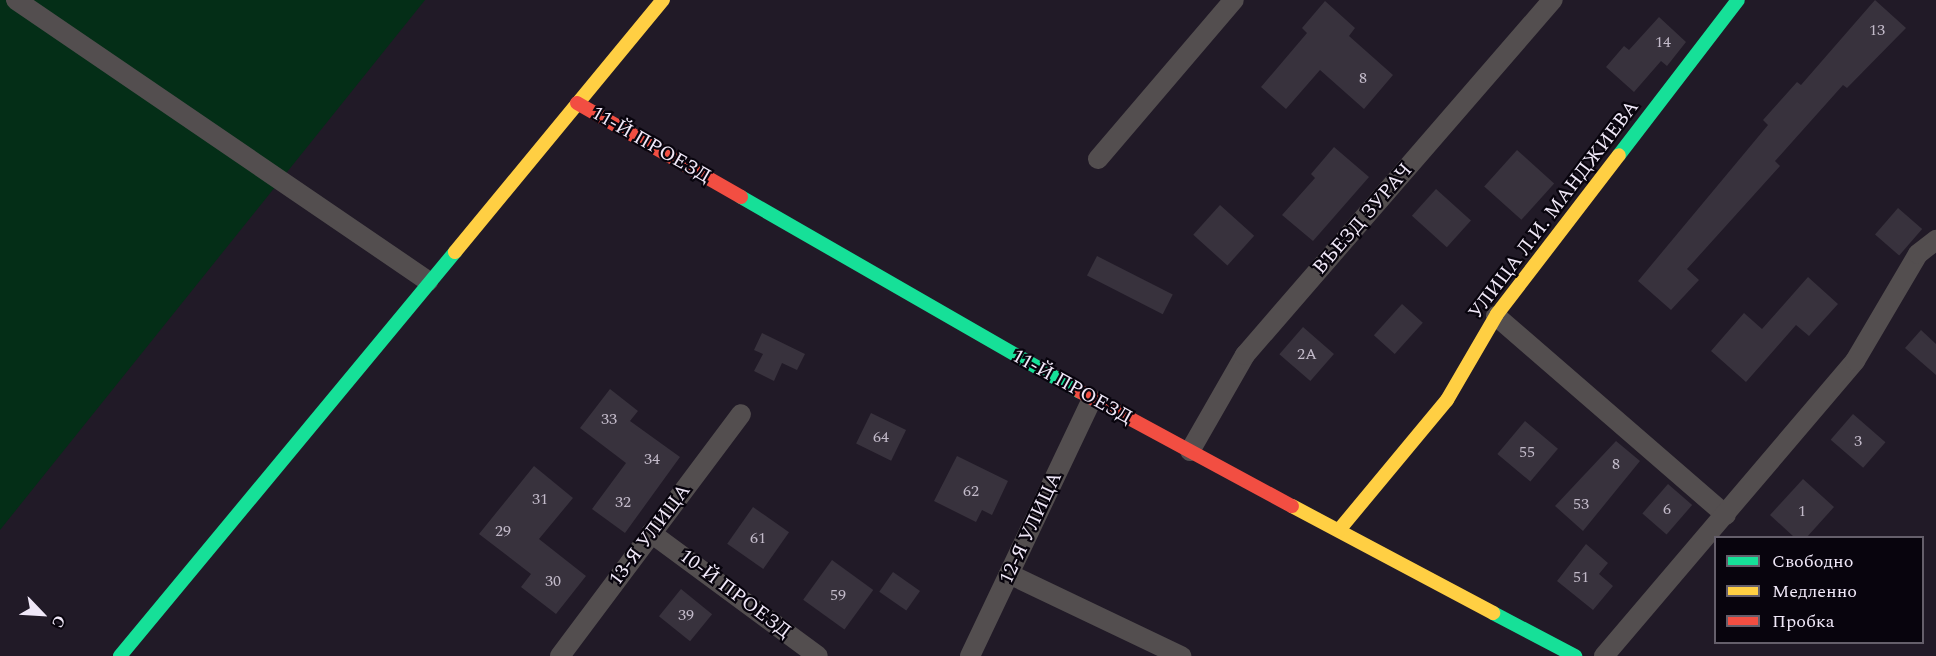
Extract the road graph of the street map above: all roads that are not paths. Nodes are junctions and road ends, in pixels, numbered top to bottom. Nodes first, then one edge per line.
1 (16, 0) edge
2 (663, 0) edge
3 (1234, 0) edge
4 (1554, 0) edge
5 (1738, 0) edge
6 (577, 103) junction
7 (1098, 159) dead end
8 (1936, 240) edge
9 (428, 281) junction
10 (1496, 316) junction
11 (1092, 399) junction
12 (741, 414) dead end
13 (1190, 451) junction
14 (1726, 515) junction
15 (1339, 530) junction
16 (651, 533) junction
17 (1009, 574) junction
18 (120, 656) edge
19 (560, 656) edge
20 (818, 656) edge
21 (970, 656) edge
22 (1181, 656) edge
23 (1575, 656) edge
24 (1604, 656) edge

1 - 9 street
2 - 6 main road
3 - 7 street
4 - 13 street, ВЪЕЗД ЗУРАЧ
5 - 10 main road, УЛИЦА Л.И. МАНДЖИЕВА
6 - 9 main road
6 - 11 main road, 11-Й ПРОЕЗД
8 - 14 street
9 - 18 main road
10 - 14 street
10 - 15 main road, УЛИЦА Л.И. МАНДЖИЕВА
11 - 13 main road, 11-Й ПРОЕЗД
11 - 17 street, 12-Я УЛИЦА
12 - 16 street, 13-Я УЛИЦА
13 - 15 main road, 11-Й ПРОЕЗД
14 - 24 street
15 - 23 main road, 11-Й ПРОЕЗД
16 - 19 street, 13-Я УЛИЦА
16 - 20 street, 10-Й ПРОЕЗД
17 - 21 street, 12-Я УЛИЦА
17 - 22 street

